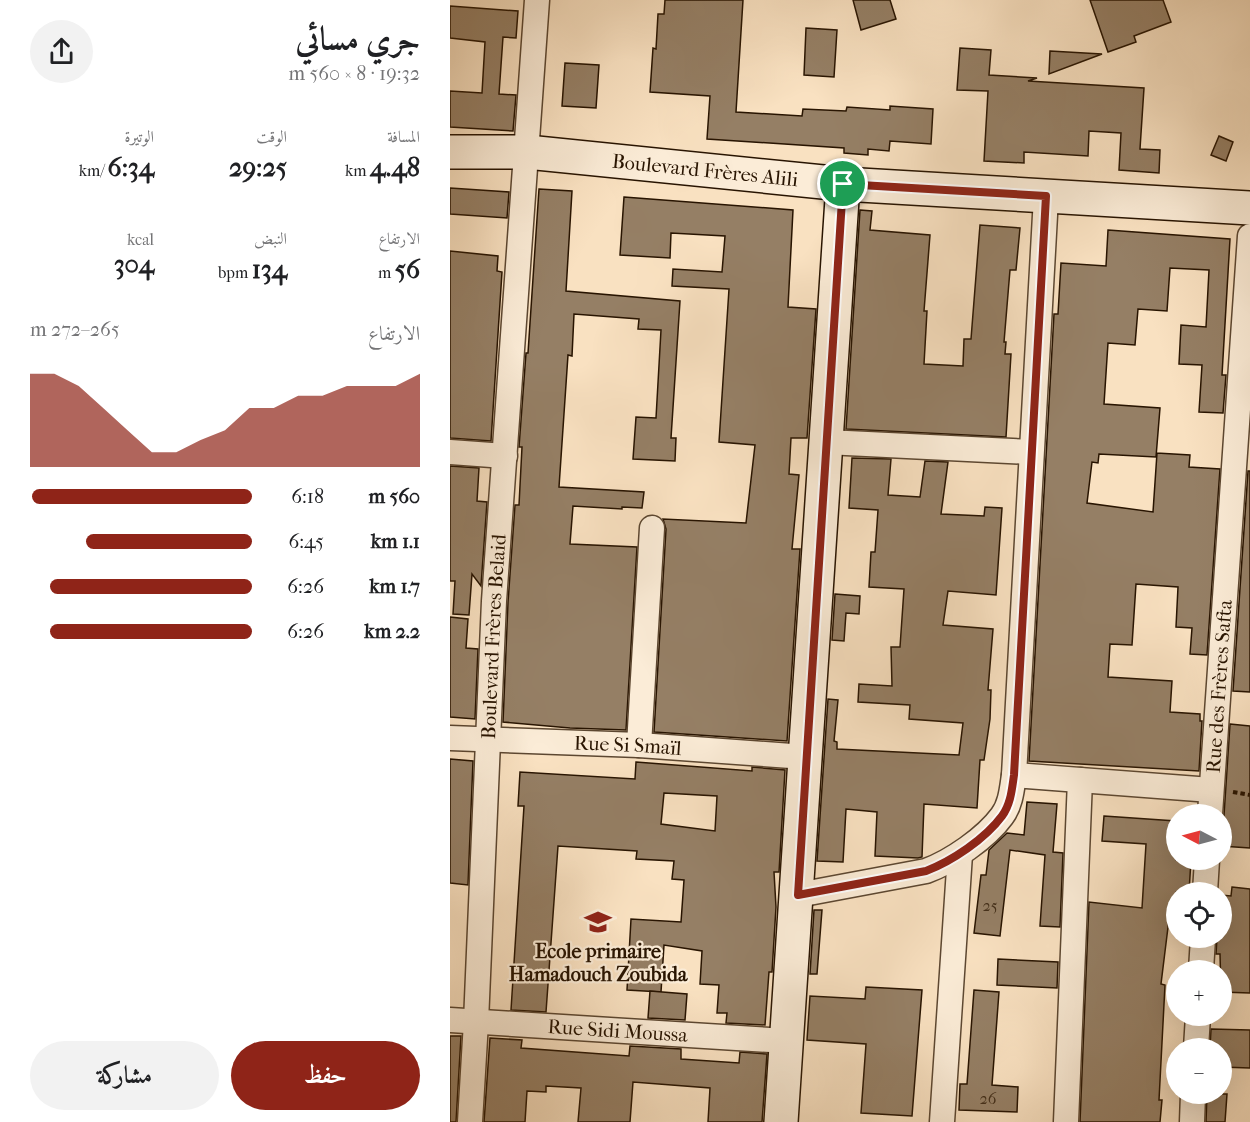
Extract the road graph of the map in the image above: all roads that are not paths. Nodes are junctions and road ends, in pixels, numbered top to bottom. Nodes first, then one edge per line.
1 (537, 0) edge
2 (450, 152) edge
3 (527, 152) junction
4 (843, 184) junction
5 (1046, 196) junction
6 (1250, 208) edge
7 (1250, 236) edge
8 (826, 442) junction
9 (450, 452) edge
10 (1031, 452) junction
11 (505, 456) junction
12 (652, 528) dead end
13 (450, 738) edge
14 (488, 740) junction
15 (639, 745) junction
16 (805, 757) junction
17 (1014, 775) junction
18 (1080, 780) junction
19 (1211, 790) junction
20 (1210, 804) edge
21 (960, 854) junction
22 (798, 895) junction
23 (450, 1020) edge
24 (476, 1022) junction
25 (786, 1041) junction
26 (1193, 1104) edge
27 (470, 1122) edge
28 (781, 1122) edge
29 (942, 1122) edge
30 (1066, 1122) edge
31 (1192, 1122) edge

1 - 3 street, Boulevard Frères Belaid
2 - 3 main road, Boulevard Frères Alili
3 - 4 main road, Boulevard Frères Alili
3 - 11 street, Boulevard Frères Belaid
4 - 5 main road, Boulevard Frères Alili
4 - 8 main road
5 - 6 main road, Boulevard Frères Alili
5 - 10 street
7 - 19 street, Rue des Frères Safta
8 - 10 street
8 - 16 main road
9 - 11 street
10 - 17 street
11 - 14 street, Boulevard Frères Belaid
12 - 15 street
13 - 14 street, Rue Si Smaïl
14 - 15 street, Rue Si Smaïl
14 - 24 street, Boulevard Frères Belaid
15 - 16 street, Rue Si Smaïl
16 - 22 main road
17 - 18 street
17 - 21 street
18 - 19 street
18 - 30 street
19 - 20 street, Rue des Frères Safta
21 - 22 street
21 - 29 street
22 - 25 main road
23 - 24 street, Rue Sidi Moussa
24 - 25 street, Rue Sidi Moussa
24 - 27 street, Boulevard Frères Belaid
25 - 28 main road
26 - 31 street

